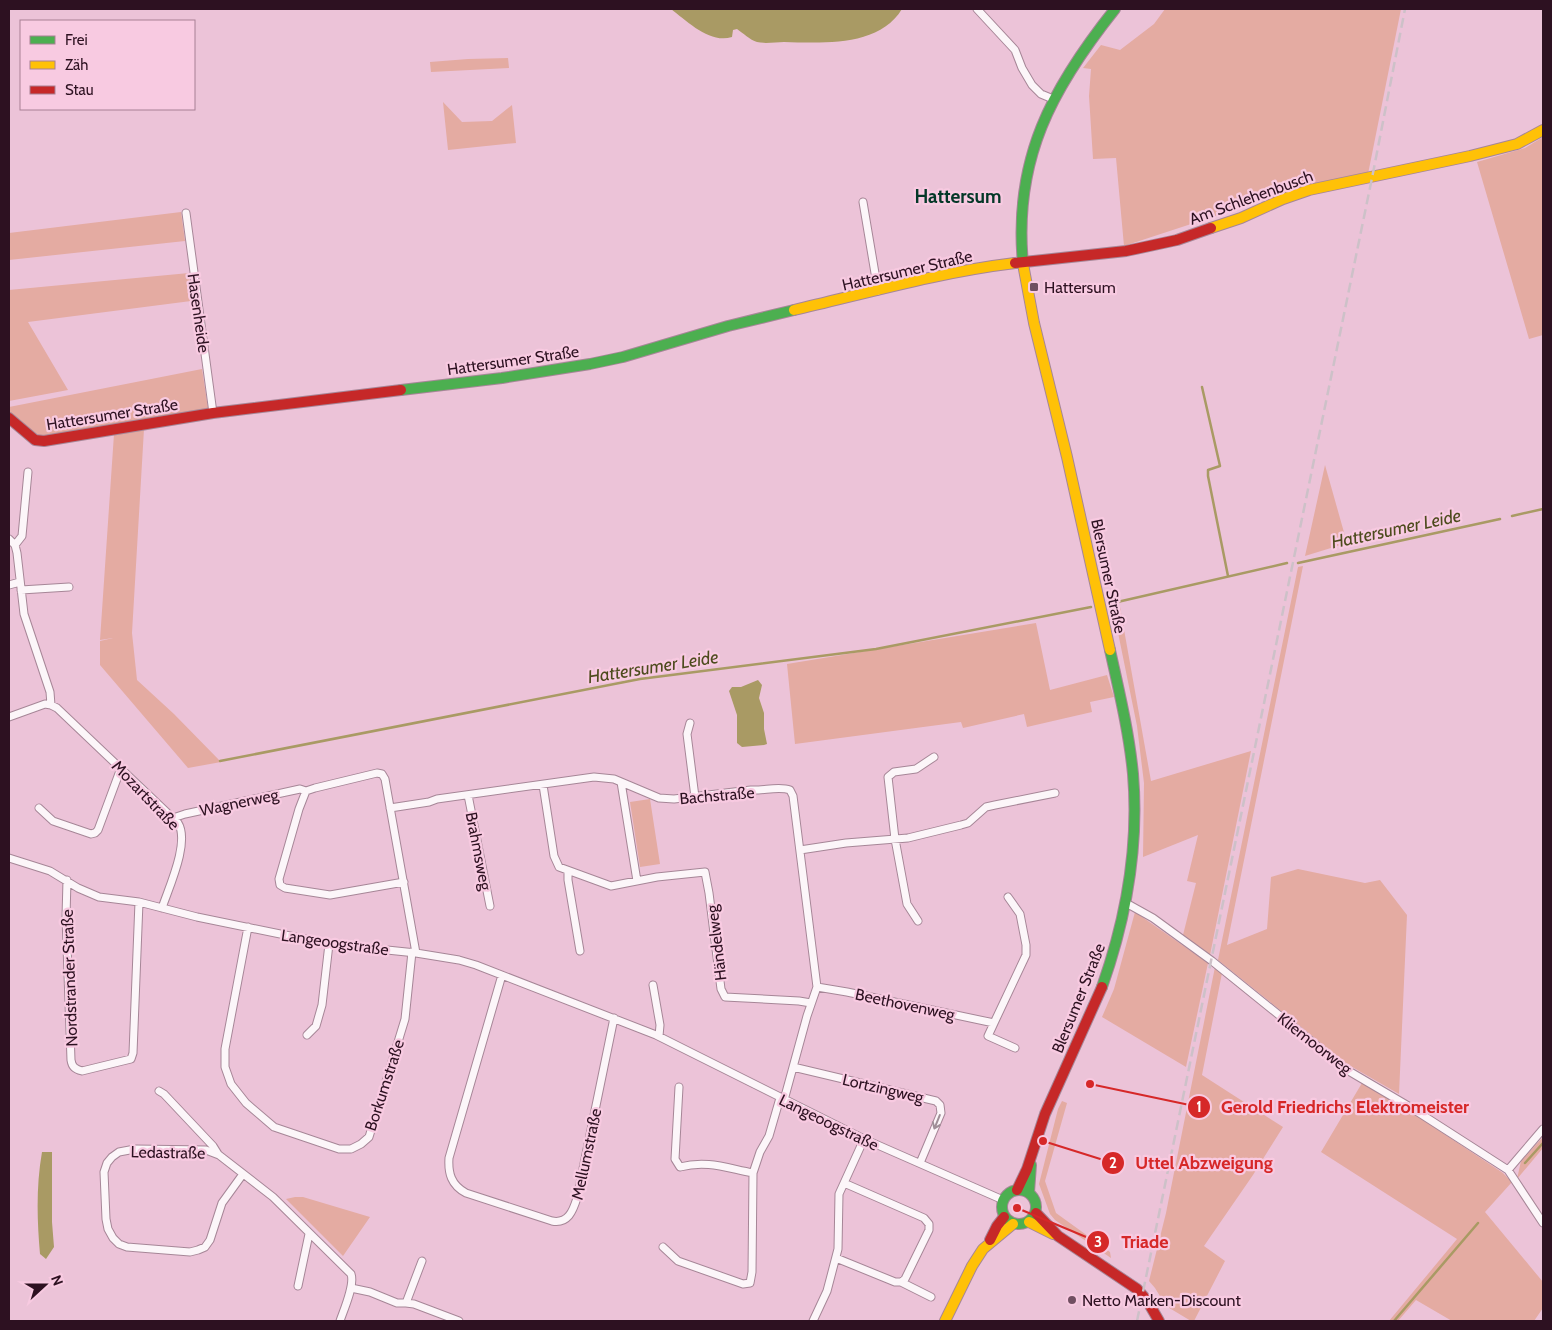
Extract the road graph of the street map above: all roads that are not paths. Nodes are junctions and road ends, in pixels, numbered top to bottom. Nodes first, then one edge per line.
1 (977, 9) edge
2 (1115, 9) edge
3 (1052, 99) junction
4 (1543, 130) edge
5 (862, 202) dead end
6 (186, 213) dead end
7 (1022, 263) junction
8 (878, 291) junction
9 (213, 413) junction
10 (9, 418) edge
11 (28, 472) dead end
12 (9, 539) edge
13 (15, 545) junction
14 (9, 585) edge
15 (20, 586) junction
16 (69, 588) dead end
17 (51, 705) junction
18 (9, 717) edge
19 (690, 723) dead end
20 (934, 757) dead end
21 (121, 768) junction
22 (621, 782) junction
23 (543, 785) junction
24 (306, 791) junction
25 (1054, 793) dead end
26 (468, 795) junction
27 (695, 797) junction
28 (39, 808) dead end
29 (390, 808) junction
30 (173, 818) junction
31 (895, 839) junction
32 (800, 850) junction
33 (9, 858) edge
34 (568, 871) junction
35 (67, 880) junction
36 (637, 881) junction
37 (404, 882) junction
38 (1008, 897) dead end
39 (139, 902) junction
40 (1126, 903) junction
41 (490, 906) dead end
42 (162, 908) junction
43 (918, 921) dead end
44 (248, 927) junction
45 (330, 944) junction
46 (580, 951) dead end
47 (414, 953) junction
48 (502, 975) junction
49 (653, 985) dead end
50 (817, 987) junction
51 (811, 1003) junction
52 (614, 1018) junction
53 (994, 1023) junction
54 (306, 1035) dead end
55 (659, 1036) junction
56 (1016, 1048) dead end
57 (793, 1067) junction
58 (679, 1087) dead end
59 (159, 1091) dead end
60 (782, 1099) junction
61 (1543, 1129) edge
62 (864, 1139) junction
63 (219, 1155) junction
64 (1031, 1159) junction
65 (920, 1163) junction
66 (1508, 1170) junction
67 (753, 1173) junction
68 (243, 1174) junction
69 (844, 1183) junction
70 (1017, 1190) junction
71 (1029, 1192) junction
72 (1003, 1200) junction
73 (1036, 1213) junction
74 (1004, 1216) junction
75 (1029, 1222) junction
76 (1543, 1223) edge
77 (1013, 1224) junction
78 (309, 1234) junction
79 (1058, 1236) junction
80 (988, 1244) junction
81 (663, 1248) dead end
82 (836, 1258) junction
83 (422, 1261) dead end
84 (901, 1282) junction
85 (298, 1286) dead end
86 (351, 1288) junction
87 (931, 1297) dead end
88 (406, 1303) junction
89 (340, 1321) edge
90 (459, 1321) edge
91 (814, 1321) edge
92 (945, 1321) edge
93 (1159, 1321) edge

1 - 3 street
2 - 3 street, Blersumer Straße
3 - 7 street, Blersumer Straße
4 - 7 street, Am Schlehenbusch
5 - 8 street
6 - 9 street, Hasenheide
7 - 8 street, Hattersumer Straße
7 - 40 street, Blersumer Straße
8 - 9 street, Hattersumer Straße
9 - 10 street, Hattersumer Straße
11 - 13 street
12 - 13 street
13 - 15 street
14 - 15 street
15 - 16 street
15 - 17 street
17 - 18 street
17 - 21 street, Mozartstraße
19 - 27 street
20 - 31 street
21 - 28 street
21 - 30 street, Mozartstraße
22 - 23 street, Bachstraße
22 - 27 street, Bachstraße
22 - 36 street
23 - 26 street, Bachstraße
23 - 34 street
24 - 29 street, Wagnerweg
24 - 30 street, Wagnerweg
24 - 37 street, Wagnerweg
25 - 31 street
26 - 29 street, Bachstraße
26 - 41 street, Brahmsweg
27 - 32 street, Bachstraße
29 - 37 street
30 - 42 street, Mozartstraße
31 - 32 street
31 - 43 street
32 - 50 street, Bachstraße
33 - 35 street, Langeoogstraße
34 - 36 street, Händelweg
34 - 46 street
35 - 39 street, Langeoogstraße
35 - 39 street, Nordstrander Straße
36 - 51 street, Händelweg
37 - 47 street
38 - 53 street
39 - 42 street, Langeoogstraße
40 - 64 street, Blersumer Straße
40 - 66 street, Kliemoorweg
42 - 44 street, Langeoogstraße
44 - 45 street, Langeoogstraße
44 - 47 street, Borkumstraße
45 - 47 street, Langeoogstraße
45 - 54 street
47 - 48 street, Langeoogstraße
48 - 52 street, Langeoogstraße
48 - 52 street, Mellumstraße
49 - 55 street
50 - 51 street, Bachstraße
50 - 53 street, Beethovenweg
51 - 57 street, Bachstraße
52 - 55 street, Langeoogstraße
53 - 56 street
55 - 60 street, Langeoogstraße
57 - 60 street, Bachstraße
57 -> 65 street, Lortzingweg
58 - 67 street
59 - 63 street, Ledastraße
60 - 62 street, Langeoogstraße
60 - 67 street, Bachstraße
61 - 66 street
62 - 65 street, Langeoogstraße
62 - 69 street
63 - 68 street, Ledastraße
63 - 68 street, Ledastraße
64 - 70 street, Blersumer Straße
64 - 71 street, Blersumer Straße
65 - 72 street, Langeoogstraße
66 - 76 street, Kliemoorweg
67 - 81 street
68 - 78 street, Ledastraße
69 - 82 street
69 - 84 street
70 - 71 street
70 - 72 street
71 - 73 street
72 - 74 street
73 - 75 street
73 - 79 street
74 - 77 street
74 - 80 street
75 - 77 street
75 - 79 street
77 - 80 street
78 - 85 street
78 - 86 street, Ledastraße
79 - 93 street
80 - 92 street
82 - 84 street
82 - 91 street
83 - 88 street
84 - 87 street
86 - 88 street
86 - 89 street
88 - 90 street

